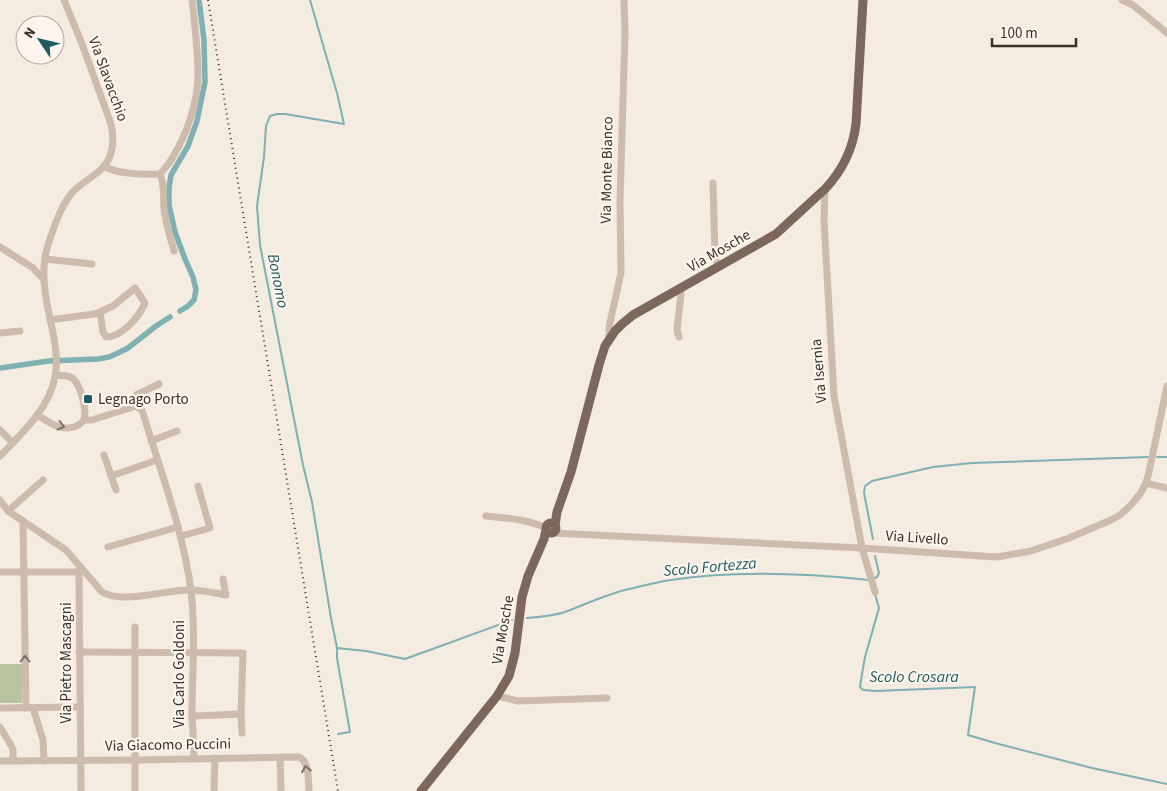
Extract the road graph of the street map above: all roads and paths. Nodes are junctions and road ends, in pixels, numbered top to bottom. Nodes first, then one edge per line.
1 (64, 0) edge
2 (192, 0) edge
3 (624, 0) edge
4 (863, 0) edge
5 (1122, 0) edge
6 (1167, 34) edge
7 (104, 166) junction
8 (160, 174) junction
9 (713, 183) dead end
10 (825, 189) junction
11 (0, 247) edge
12 (174, 251) dead end
13 (45, 261) junction
14 (92, 264) dead end
15 (718, 267) junction
16 (33, 268) junction
17 (44, 280) junction
18 (679, 289) junction
19 (100, 312) junction
20 (50, 320) junction
21 (20, 331) dead end
22 (0, 333) edge
23 (678, 337) dead end
24 (609, 339) junction
25 (56, 375) junction
26 (159, 384) dead end
27 (1167, 386) edge
28 (136, 406) junction
29 (37, 415) junction
30 (84, 420) junction
31 (0, 430) edge
32 (177, 431) dead end
33 (151, 441) junction
34 (13, 443) junction
35 (104, 455) dead end
36 (0, 456) edge
37 (157, 460) junction
38 (111, 476) junction
39 (43, 480) dead end
40 (1146, 483) junction
41 (198, 486) dead end
42 (1167, 488) edge
43 (116, 490) dead end
44 (0, 500) edge
45 (8, 511) junction
46 (486, 516) dead end
47 (23, 521) junction
48 (178, 527) junction
49 (549, 529) junction
50 (181, 536) junction
51 (108, 547) dead end
52 (862, 548) junction
53 (80, 570) junction
54 (0, 572) edge
55 (25, 573) junction
56 (223, 579) dead end
57 (191, 590) junction
58 (875, 592) dead end
59 (135, 627) dead end
60 (79, 652) junction
61 (135, 652) junction
62 (194, 652) junction
63 (502, 697) dead end
64 (607, 698) dead end
65 (80, 707) junction
66 (0, 708) edge
67 (29, 708) junction
68 (242, 714) junction
69 (192, 716) junction
70 (0, 727) edge
71 (242, 733) dead end
72 (280, 757) junction
73 (215, 758) junction
74 (194, 759) junction
75 (80, 760) junction
76 (135, 760) junction
77 (0, 761) edge
78 (13, 761) junction
79 (44, 761) junction
80 (81, 791) edge
81 (135, 791) edge
82 (214, 791) edge
83 (281, 791) edge
84 (309, 791) edge
85 (422, 791) edge

1 - 7 street, Via Slavacchio
2 - 8 street
3 - 24 street, Via Monte Bianco
4 - 10 main road, Via Mosche
5 - 6 street
7 - 8 street
7 - 13 street
8 - 12 street
9 - 15 street
10 - 15 main road, Via Mosche
10 - 52 street, Via Isernia
11 - 16 street
13 - 14 street
13 - 16 street
13 - 17 street
15 - 18 main road, Via Mosche
16 - 17 street
17 - 20 street
18 - 23 street
18 - 24 main road, Via Mosche
19 - 19 street
19 - 20 street
20 - 25 street
21 - 22 street
24 - 49 main road, Via Mosche
25 - 29 street
25 - 30 street
26 - 28 street
27 - 40 street, Via Livello
28 - 30 street
28 - 33 street, Via Carlo Goldoni
29 -> 30 street
29 - 34 street
31 - 34 street
32 - 33 street
33 - 37 street, Via Carlo Goldoni
34 - 36 street
35 - 38 street
37 - 38 street
37 - 48 street, Via Carlo Goldoni
38 - 43 street
39 - 45 street
40 - 42 street
40 - 52 street, Via Livello
41 - 50 street
44 - 45 street
45 - 47 street
46 - 49 street, Via Livello
47 - 53 street
47 - 55 street
48 - 50 street, Via Carlo Goldoni
48 - 51 street
49 - 52 street, Via Livello
49 - 85 main road, Via Mosche
50 - 57 street, Via Carlo Goldoni
52 - 58 street, Via Isernia
53 - 55 street
53 - 57 street
53 - 60 street, Via Pietro Mascagni
54 - 55 street
67 -> 55 street
56 - 57 street
57 - 62 street, Via Carlo Goldoni
59 - 61 street
60 - 61 street
60 - 65 street, Via Pietro Mascagni
61 - 62 street
61 - 76 street
62 - 68 street
62 - 69 street, Via Carlo Goldoni
63 - 64 street
65 - 67 street
65 - 75 street, Via Pietro Mascagni
66 - 67 street
67 - 79 street
68 - 69 street
68 - 71 street
69 - 74 street, Via Carlo Goldoni
70 - 78 street
72 - 73 street, Via Giacomo Puccini
72 - 83 street
84 -> 72 street, Via Giacomo Puccini
73 - 74 street, Via Giacomo Puccini
73 - 82 street
74 - 76 street, Via Giacomo Puccini
75 - 76 street, Via Giacomo Puccini
75 - 79 street, Via Giacomo Puccini
75 - 80 street, Via Pietro Mascagni
76 - 81 street
77 - 78 street, Via Giacomo Puccini
78 - 79 street, Via Giacomo Puccini

